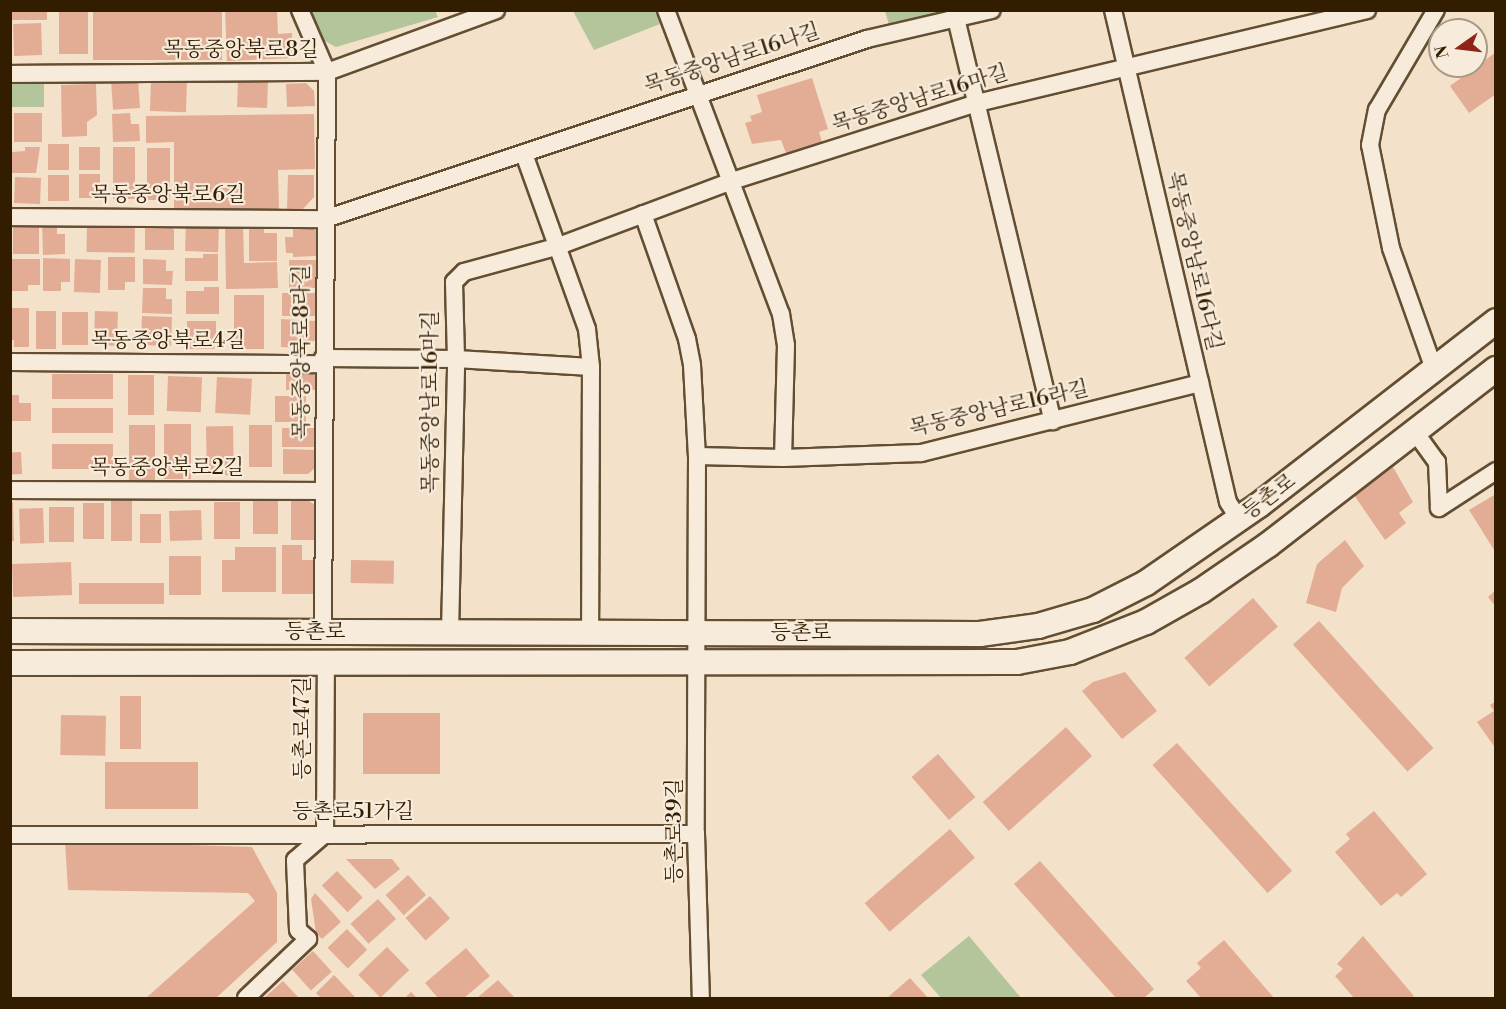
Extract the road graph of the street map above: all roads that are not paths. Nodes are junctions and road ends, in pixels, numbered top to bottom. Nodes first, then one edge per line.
1 (300, 10) edge
2 (496, 10) edge
3 (666, 10) edge
4 (992, 10) edge
5 (1113, 10) edge
6 (1367, 10) edge
7 (1436, 10) edge
8 (955, 14) edge
9 (1126, 66) junction
10 (327, 72) junction
11 (10, 74) edge
12 (697, 93) junction
13 (976, 103) junction
14 (524, 154) junction
15 (729, 182) junction
16 (643, 214) junction
17 (10, 217) edge
18 (325, 219) junction
19 (556, 247) junction
20 (1496, 321) edge
21 (456, 359) junction
22 (324, 361) junction
23 (10, 362) edge
24 (591, 367) junction
25 (1434, 369) junction
26 (1496, 369) edge
27 (1200, 383) junction
28 (1053, 421) junction
29 (1415, 432) junction
30 (696, 456) junction
31 (783, 458) junction
32 (1496, 471) edge
33 (10, 490) edge
34 (324, 490) junction
35 (1239, 519) junction
36 (10, 631) edge
37 (323, 632) junction
38 (698, 632) junction
39 (450, 633) junction
40 (590, 633) junction
41 (10, 663) edge
42 (326, 664) junction
43 (698, 664) junction
44 (325, 834) junction
45 (696, 834) junction
46 (10, 835) edge
47 (246, 999) edge
48 (701, 999) edge

1 - 10 street
2 - 10 street, 목동중앙북로8길
3 - 12 street
4 - 8 street, 목동중앙남로16나길
5 - 9 street, 목동중앙남로16다길
6 - 9 street, 목동중앙남로16마길
7 - 25 street
8 - 12 street, 목동중앙남로16나길
8 - 13 street
9 - 13 street, 목동중앙남로16마길
9 - 27 street, 목동중앙남로16다길
10 - 11 street, 목동중앙북로8길
10 - 18 street, 목동중앙북로8라길
12 - 14 street, 목동중앙남로16나길
12 - 15 street
13 - 15 street, 목동중앙남로16마길
13 - 28 street
14 - 18 street, 목동중앙남로16나길
14 - 19 street
15 - 16 street, 목동중앙남로16마길
15 - 31 street
16 - 19 street, 목동중앙남로16마길
16 - 30 street
17 - 18 street, 목동중앙북로6길
18 - 22 street, 목동중앙북로8라길
19 - 21 street, 목동중앙남로16마길
19 - 24 street
20 - 25 main road, 등촌로
21 - 22 street, 목동중앙북로4길
21 - 24 street, 목동중앙북로4길
21 - 39 street, 목동중앙남로16마길
22 - 23 street, 목동중앙북로4길
22 - 34 street, 목동중앙북로8라길
24 - 40 street
25 - 35 main road, 등촌로
26 - 29 main road, 등촌로
27 - 28 street, 목동중앙남로16라길
27 - 35 street, 목동중앙남로16다길
28 - 31 street, 목동중앙남로16라길
29 - 32 street
29 - 43 main road, 등촌로
30 - 31 street, 목동중앙남로16라길
30 - 38 street
33 - 34 street, 목동중앙북로2길
34 - 37 street, 목동중앙북로8라길
35 - 38 main road, 등촌로
36 - 37 main road, 등촌로
37 - 39 main road, 등촌로
38 - 40 main road, 등촌로
38 - 43 street, 등촌로39길
39 - 40 main road, 등촌로
41 - 42 main road, 등촌로
42 - 43 main road, 등촌로
42 - 44 street, 등촌로47길
43 - 45 street, 등촌로39길
44 - 45 street, 등촌로51가길
44 - 46 street, 등촌로51가길
44 - 47 street
45 - 48 street, 등촌로39길

